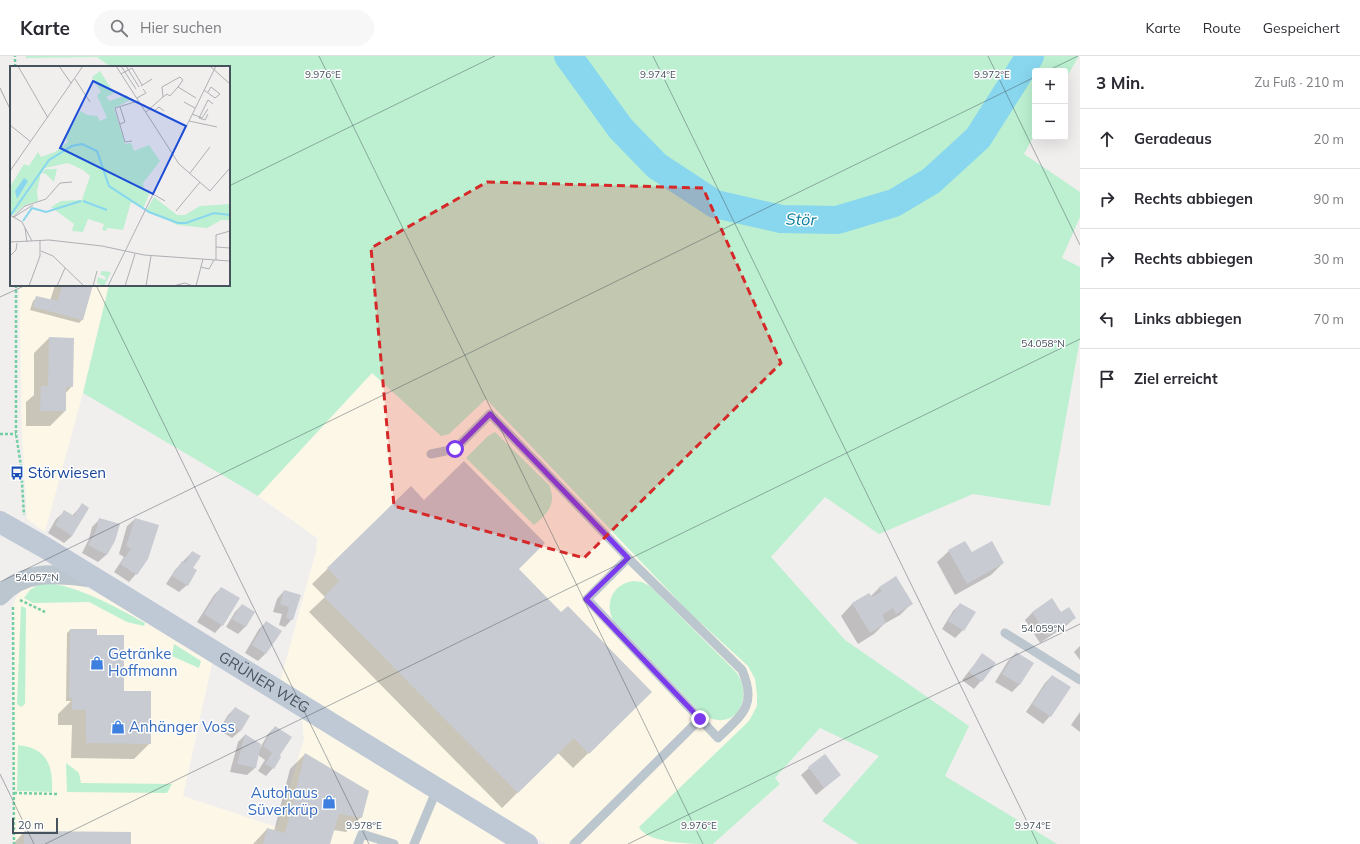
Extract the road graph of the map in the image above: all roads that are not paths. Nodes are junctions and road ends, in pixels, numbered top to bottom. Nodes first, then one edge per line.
1 (431, 454) dead end
2 (0, 522) edge
3 (628, 558) junction
4 (96, 578) junction
5 (7, 599) edge
6 (1005, 633) dead end
7 (1080, 680) edge
8 (700, 719) junction
9 (437, 789) junction
10 (358, 844) edge
11 (394, 844) edge
12 (414, 844) edge
13 (527, 844) edge
14 (574, 844) edge

1 - 3 lane
2 - 4 street, GRÜNER WEG
3 - 8 lane
3 - 8 lane
4 - 5 street
4 - 9 street, GRÜNER WEG
6 - 7 lane
8 - 14 lane
9 - 12 lane
9 - 13 street, GRÜNER WEG
10 - 11 lane

